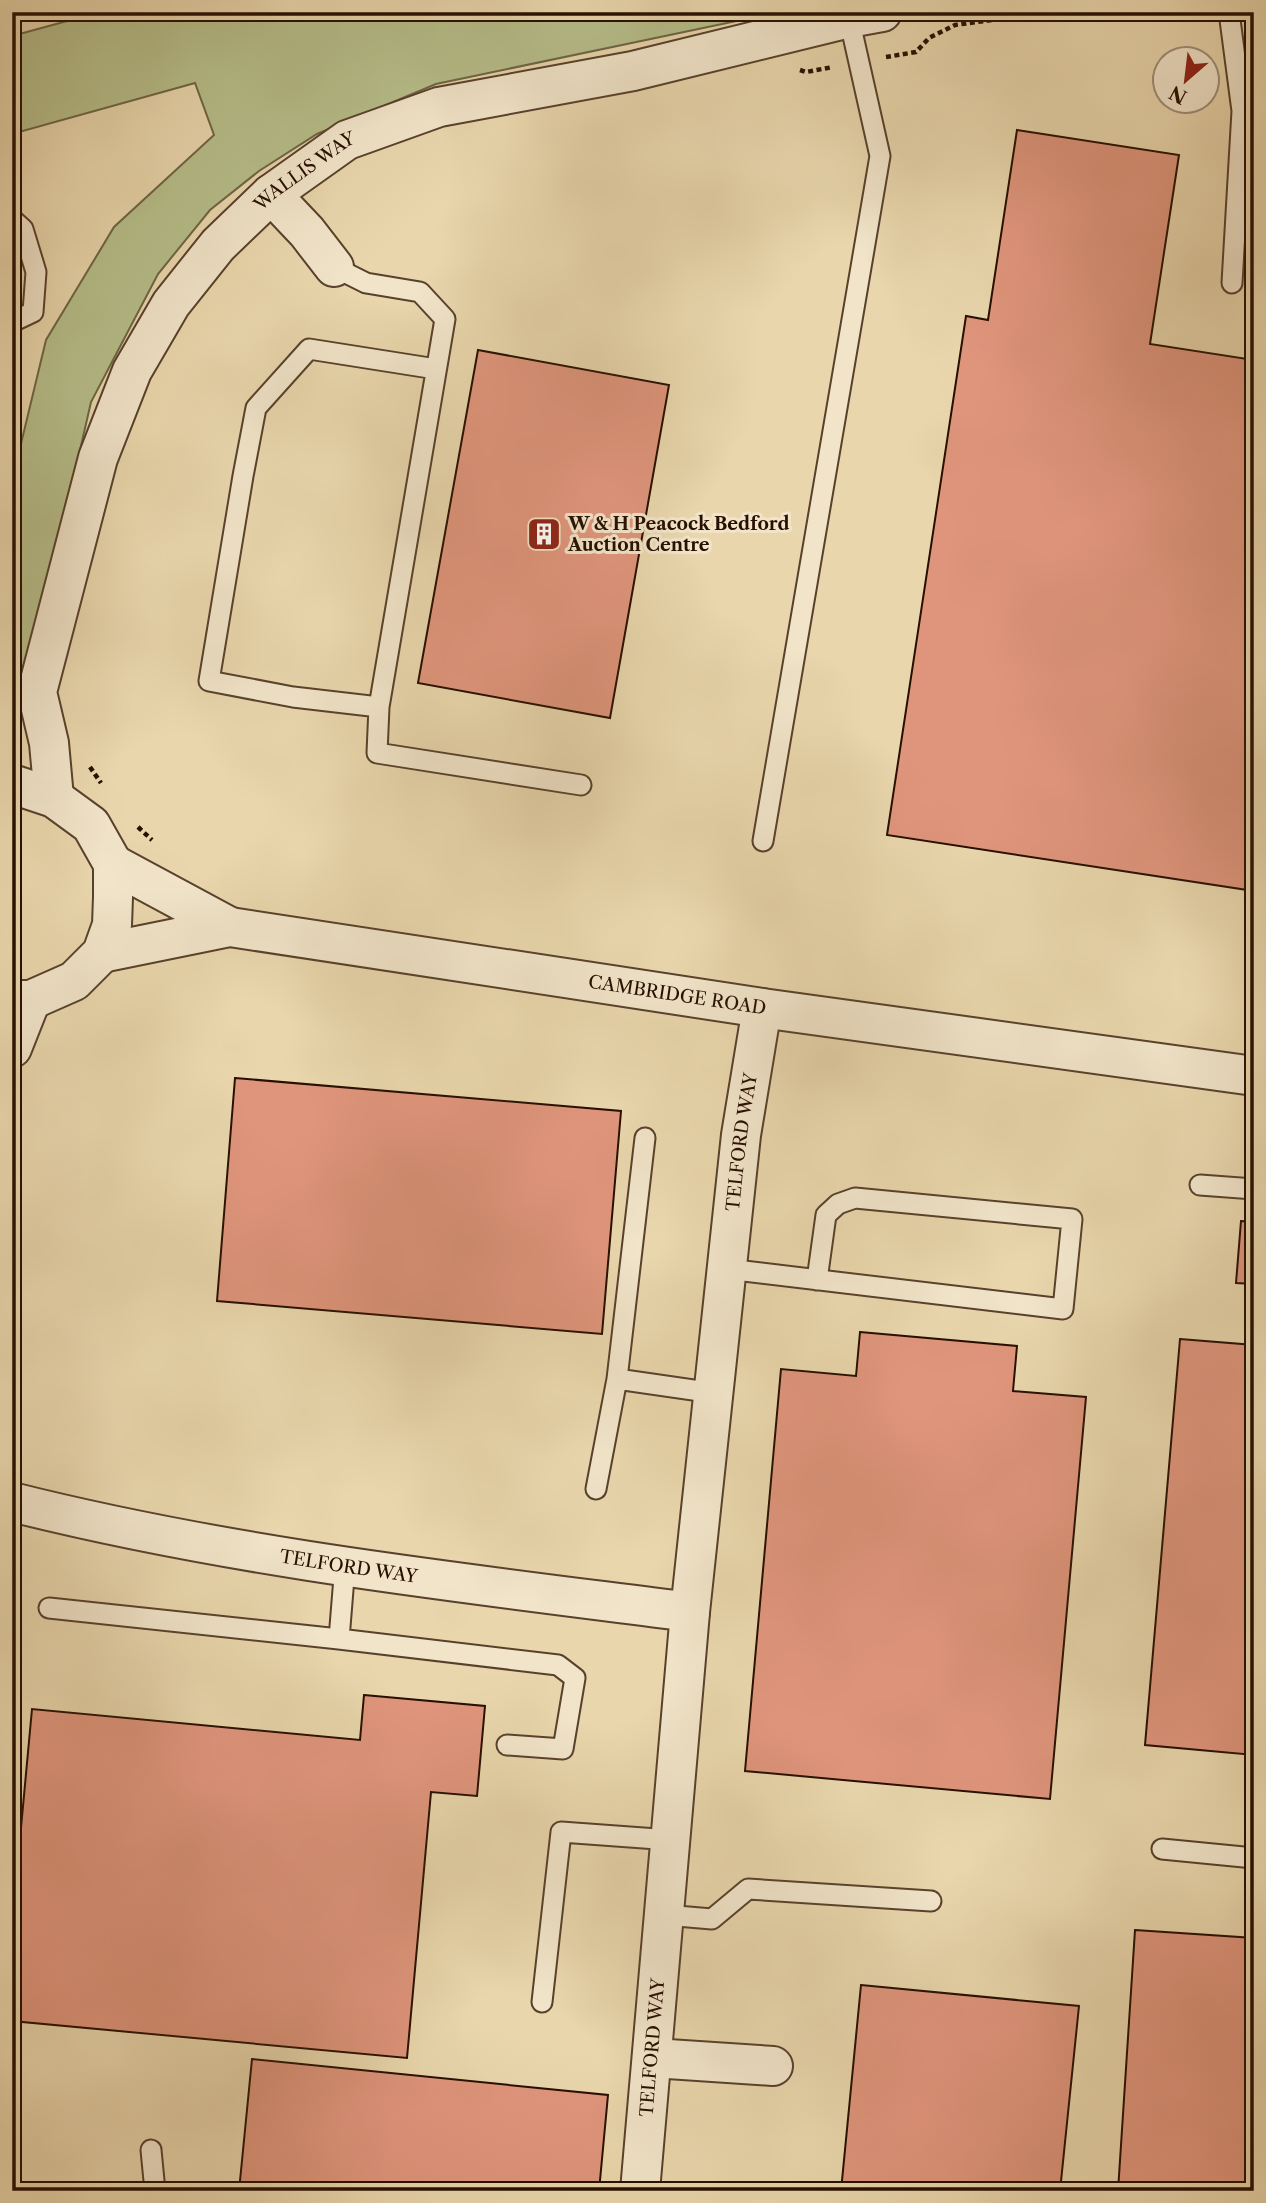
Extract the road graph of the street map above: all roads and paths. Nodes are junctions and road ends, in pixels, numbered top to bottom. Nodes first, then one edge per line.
1 (1050, 12) edge
2 (1230, 12) edge
3 (866, 15) edge
4 (916, 52) dead end
5 (271, 194) junction
6 (12, 219) edge
7 (334, 267) joint
8 (1232, 283) dead end
9 (12, 322) edge
10 (436, 369) junction
11 (24, 705) edge
12 (379, 707) junction
13 (12, 784) edge
14 (581, 785) dead end
15 (54, 798) junction
16 (763, 841) dead end
17 (113, 864) junction
18 (230, 927) junction
19 (102, 954) junction
20 (22, 1000) edge
21 (762, 1008) junction
22 (12, 1048) edge
23 (1254, 1076) edge
24 (645, 1138) dead end
25 (1200, 1185) dead end
26 (1254, 1189) edge
27 (727, 1269) junction
28 (817, 1280) junction
29 (617, 1379) junction
30 (714, 1393) junction
31 (596, 1489) dead end
32 (12, 1502) edge
33 (345, 1566) junction
34 (49, 1608) dead end
35 (690, 1612) junction
36 (339, 1639) junction
37 (508, 1745) dead end
38 (671, 1840) junction
39 (1162, 1849) dead end
40 (1254, 1858) edge
41 (931, 1902) dead end
42 (665, 1916) junction
43 (542, 2002) dead end
44 (653, 2058) junction
45 (773, 2066) dead end
46 (151, 2150) dead end
47 (155, 2191) edge
48 (640, 2191) edge

1 - 4 path
2 - 8 lane
3 - 5 street, WALLIS WAY
3 - 16 lane
5 - 7 street
5 - 11 street, WALLIS WAY
6 - 9 lane
7 - 10 lane
10 - 12 lane
10 - 12 lane
11 - 15 street, WALLIS WAY
12 - 14 lane
13 - 15 street
15 - 17 street
17 - 18 street
17 - 19 street
18 - 19 street, CAMBRIDGE ROAD
18 - 21 street, CAMBRIDGE ROAD
19 - 20 street
20 - 22 street
21 - 23 street, CAMBRIDGE ROAD
21 - 27 street, TELFORD WAY
24 - 29 lane
25 - 26 lane
27 - 28 lane
27 - 30 street, TELFORD WAY
28 - 28 lane
29 - 30 lane
29 - 31 lane
30 - 35 street, TELFORD WAY
32 - 33 street, TELFORD WAY
33 - 35 street, TELFORD WAY
33 - 36 lane
34 - 36 lane
35 - 38 street, TELFORD WAY
36 - 37 lane
38 - 42 street, TELFORD WAY
38 - 43 lane
39 - 40 lane
41 - 42 lane
42 - 44 street, TELFORD WAY
44 - 45 street
44 - 48 street, TELFORD WAY
46 - 47 lane

